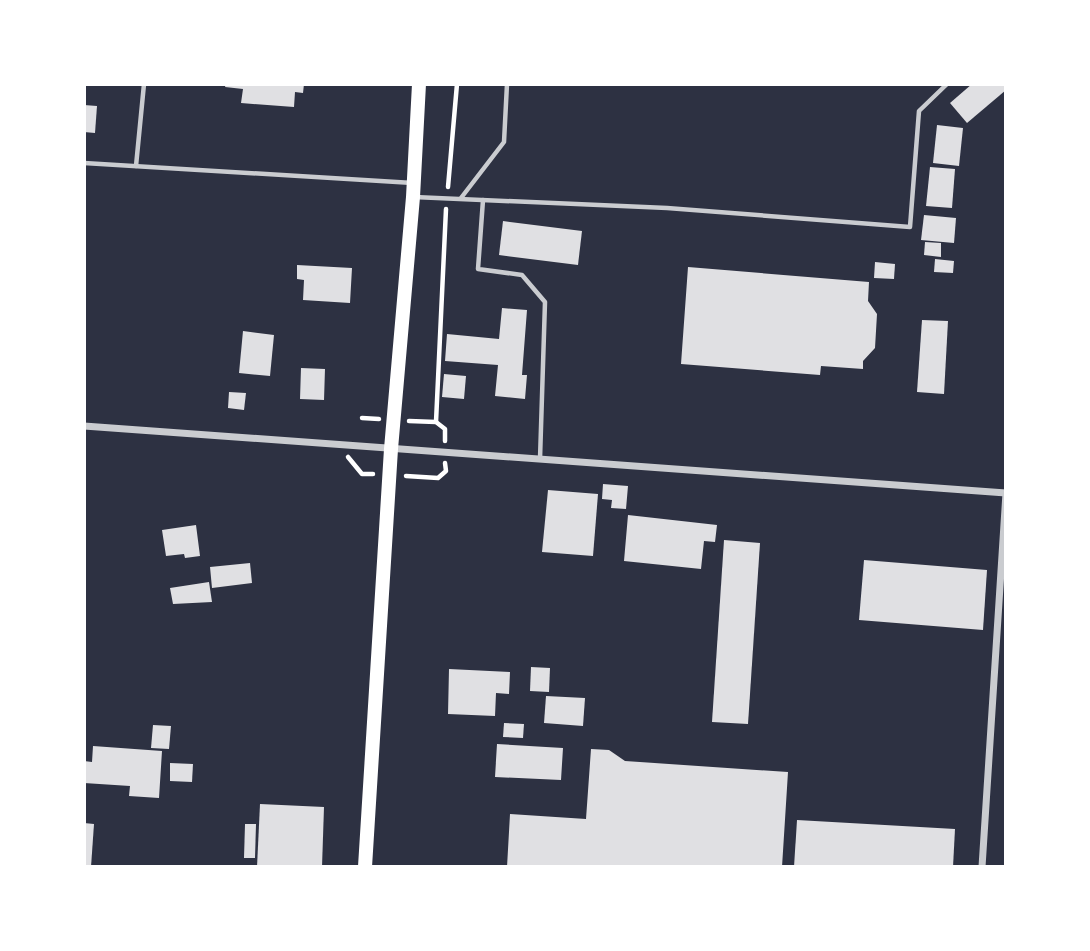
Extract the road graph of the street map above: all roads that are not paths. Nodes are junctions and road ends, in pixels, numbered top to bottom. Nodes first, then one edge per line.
1 (144, 84) edge
2 (419, 84) edge
3 (507, 84) edge
4 (947, 84) edge
5 (84, 163) edge
6 (136, 166) junction
7 (413, 190) junction
8 (461, 198) junction
9 (483, 200) junction
10 (84, 426) edge
11 (391, 449) junction
12 (540, 460) junction
13 (1006, 493) edge
14 (365, 867) edge
15 (982, 867) edge

1 - 6 lane
2 - 7 main road
3 - 8 lane
4 - 9 lane
5 - 6 lane
6 - 7 lane
7 - 8 lane
7 - 11 main road
8 - 9 lane
9 - 12 lane
10 - 11 street
11 - 12 street
11 - 14 main road
12 - 13 street
13 - 15 street

